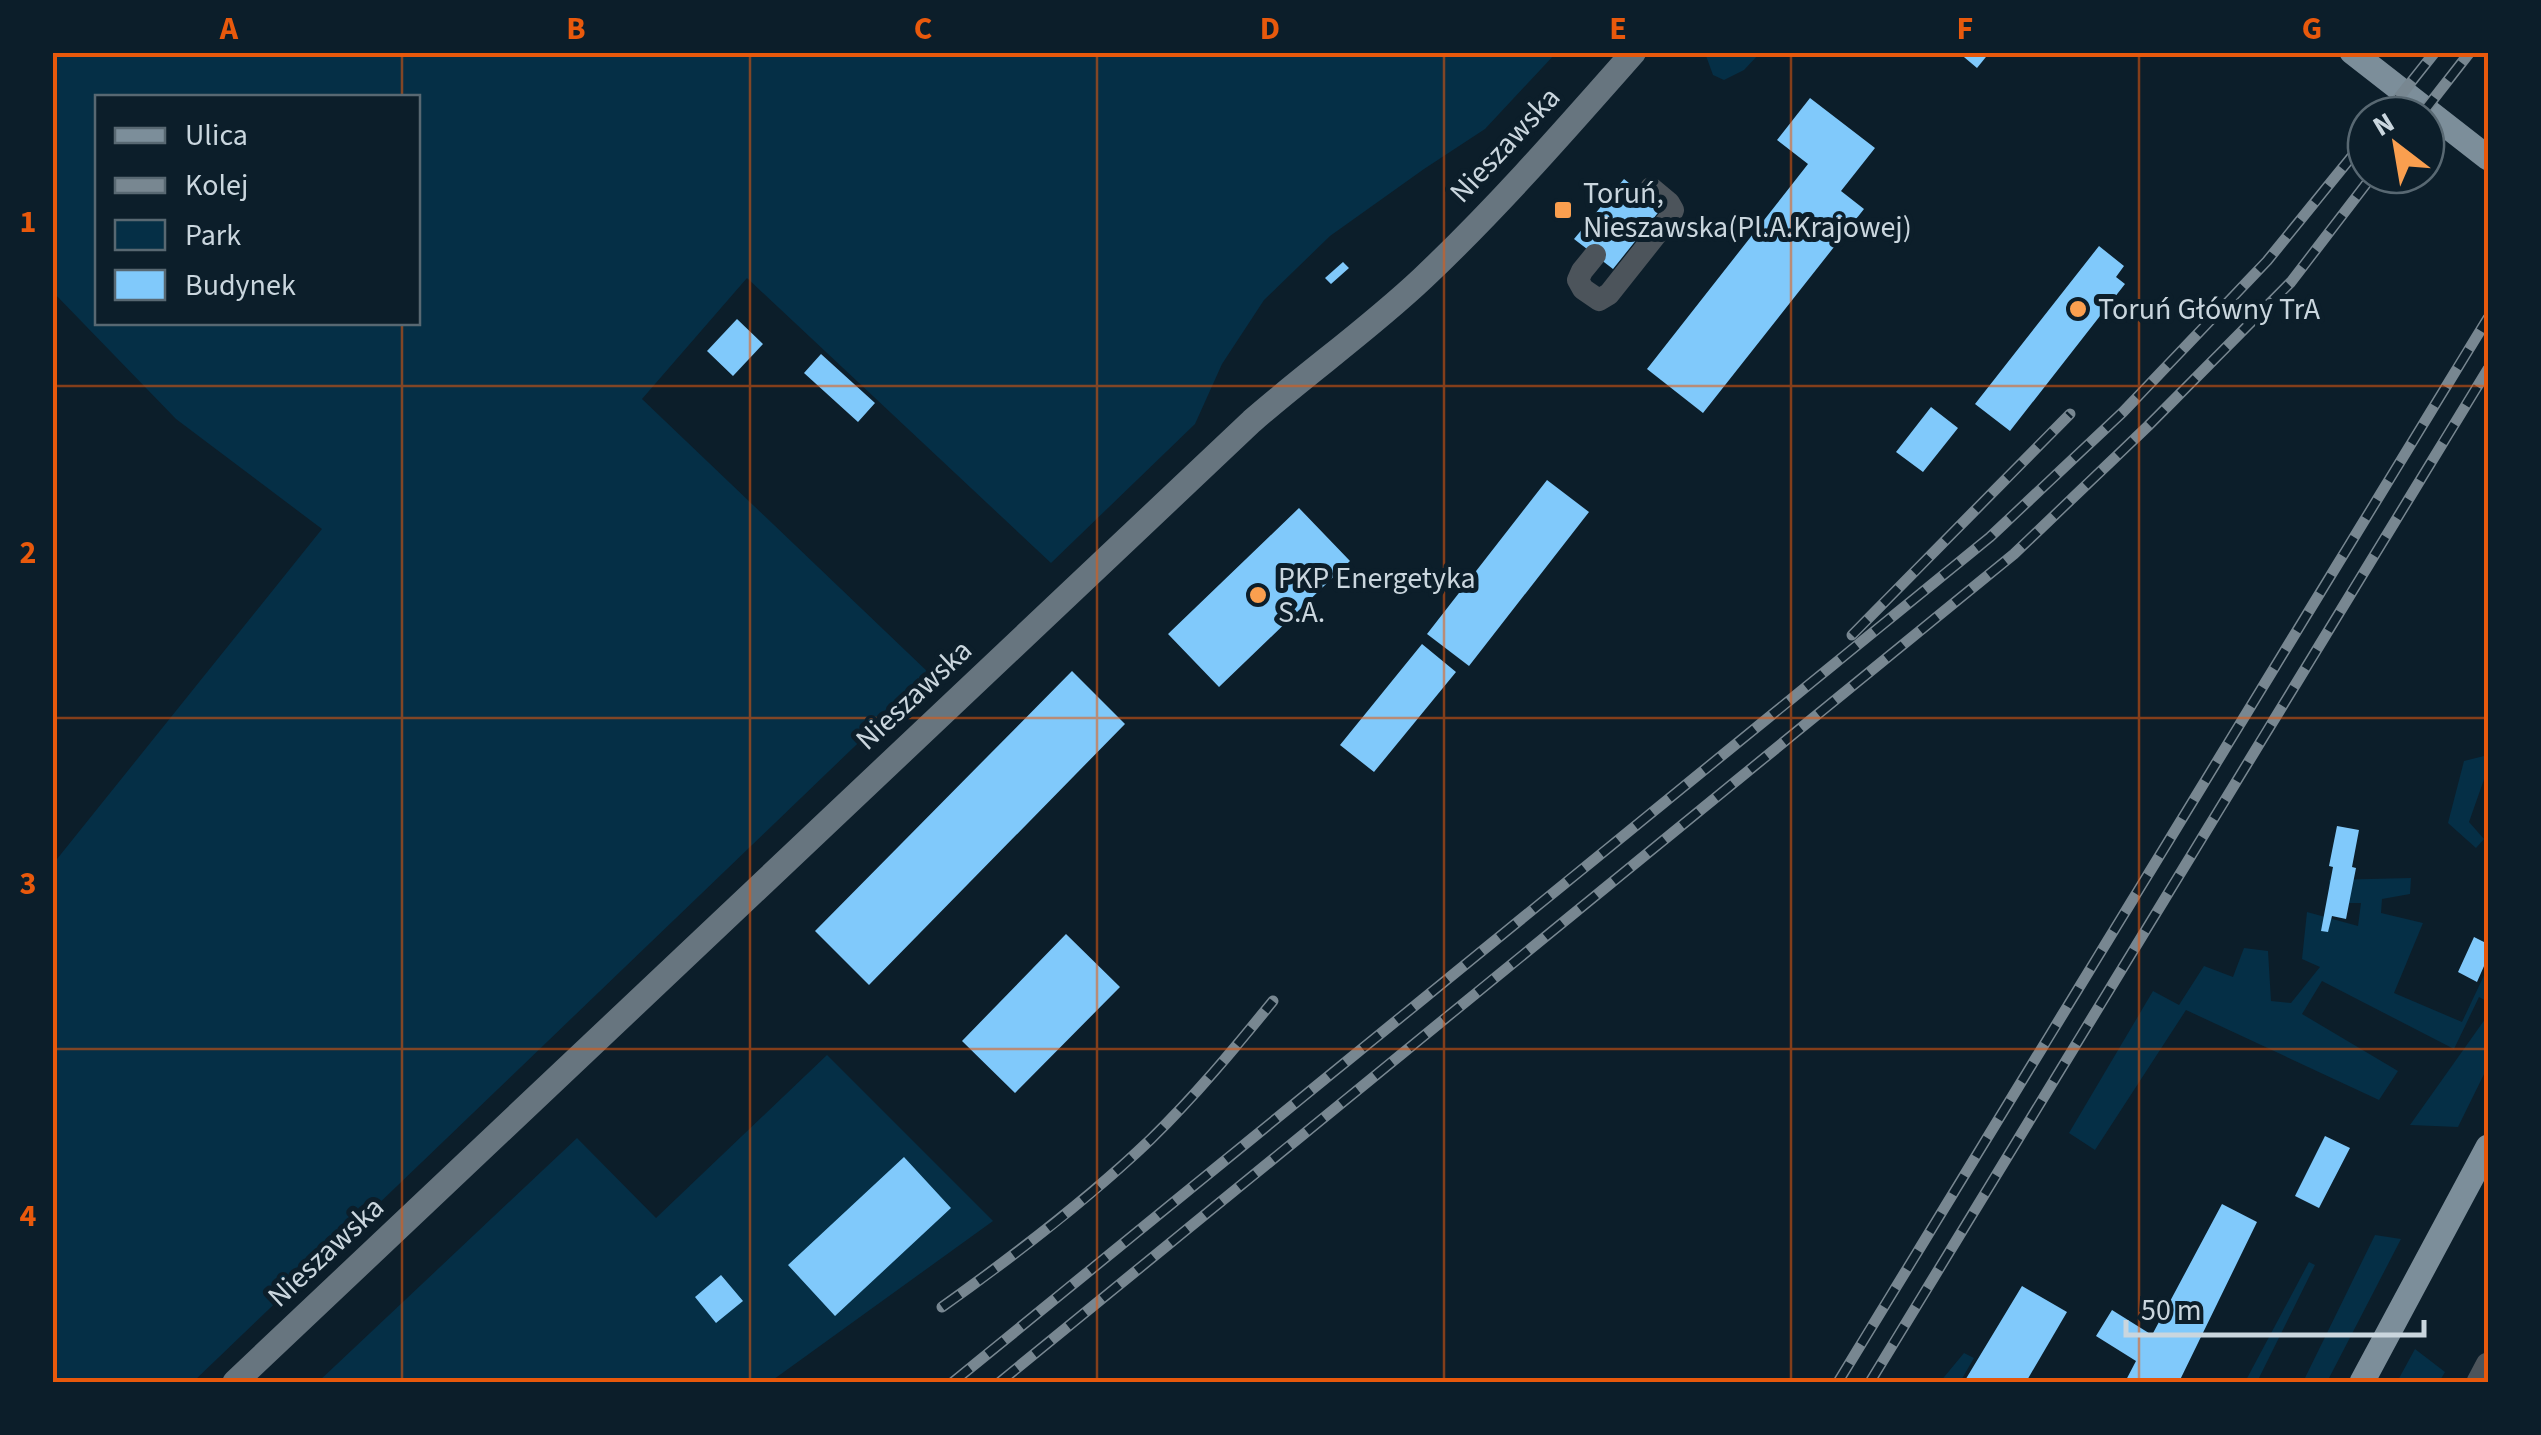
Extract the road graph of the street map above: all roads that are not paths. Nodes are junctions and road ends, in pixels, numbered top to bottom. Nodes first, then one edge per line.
1 (1634, 52) edge
2 (2352, 52) edge
3 (2488, 158) edge
4 (1651, 188) dead end
5 (1595, 255) dead end
6 (2488, 1147) edge
7 (2488, 1365) edge
8 (235, 1382) edge
9 (2362, 1382) edge
10 (2479, 1382) edge

1 - 8 main road, Nieszawska
2 - 3 main road
4 - 5 lane
6 - 9 main road
7 - 10 street

